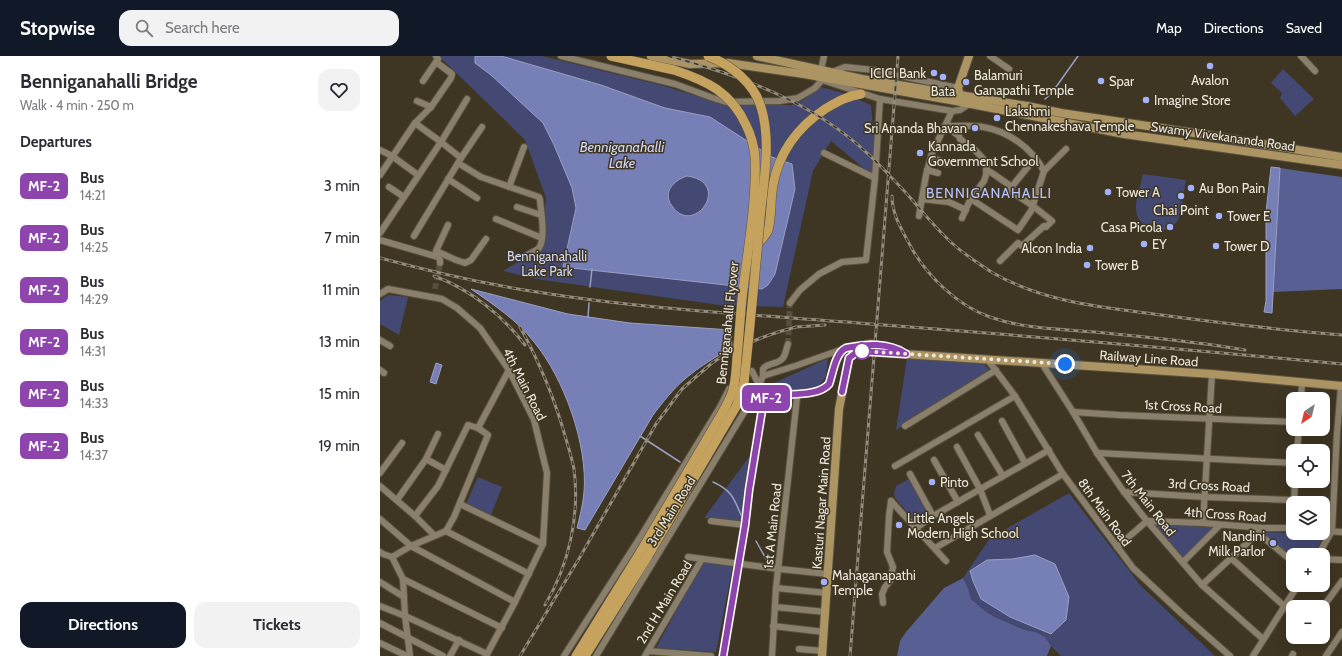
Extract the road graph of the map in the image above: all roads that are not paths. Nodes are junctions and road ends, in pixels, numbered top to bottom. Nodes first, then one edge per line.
1 (561, 56) edge
2 (611, 56) edge
3 (651, 56) edge
4 (708, 56) edge
5 (757, 56) edge
6 (824, 56) edge
7 (969, 56) edge
8 (990, 56) edge
9 (1301, 56) edge
10 (436, 59) edge
11 (729, 60) edge
12 (1009, 69) dead end
13 (821, 70) junction
14 (1315, 71) dead end
15 (804, 74) junction
16 (822, 80) junction
17 (423, 81) dead end
18 (959, 91) junction
19 (861, 94) junction
20 (467, 99) dead end
21 (880, 100) junction
22 (417, 101) dead end
23 (969, 104) junction
24 (431, 107) junction
25 (952, 111) junction
26 (415, 123) junction
27 (946, 126) junction
28 (482, 127) dead end
29 (441, 142) junction
30 (524, 147) dead end
31 (1066, 149) dead end
32 (380, 150) edge
33 (824, 153) dead end
34 (392, 156) junction
35 (931, 157) junction
36 (1342, 157) edge
37 (1035, 158) junction
38 (460, 160) junction
39 (947, 164) dead end
40 (1342, 165) edge
41 (927, 170) junction
42 (986, 170) junction
43 (1044, 172) junction
44 (938, 173) dead end
45 (380, 175) edge
46 (418, 175) junction
47 (875, 178) junction
48 (448, 179) junction
49 (509, 186) junction
50 (389, 187) dead end
51 (1012, 187) junction
52 (404, 198) junction
53 (477, 198) dead end
54 (922, 199) junction
55 (971, 199) junction
56 (517, 206) dead end
57 (1033, 206) junction
58 (966, 210) junction
59 (541, 215) junction
60 (919, 216) dead end
61 (962, 218) dead end
62 (496, 219) dead end
63 (448, 225) dead end
64 (380, 233) edge
65 (414, 236) dead end
66 (542, 238) junction
67 (486, 239) dead end
68 (380, 240) edge
69 (759, 242) junction
70 (448, 257) junction
71 (523, 258) dead end
72 (1000, 261) dead end
73 (435, 289) tunnel mouth
74 (380, 294) edge
75 (433, 296) junction
76 (790, 304) tunnel mouth
77 (380, 340) edge
78 (788, 344) tunnel mouth
79 (390, 346) dead end
80 (843, 349) junction
81 (853, 354) joint
82 (906, 354) junction
83 (987, 360) junction
84 (1040, 362) junction
85 (509, 370) junction
86 (996, 370) junction
87 (1212, 374) junction
88 (763, 376) junction
89 (1302, 382) junction
90 (759, 384) junction
91 (1341, 386) edge
92 (729, 390) junction
93 (1301, 392) edge
94 (754, 396) junction
95 (1015, 396) junction
96 (766, 398) junction
97 (797, 398) dead end
98 (1073, 412) junction
99 (1209, 419) junction
100 (1002, 421) dead end
101 (1286, 422) edge
102 (905, 426) dead end
103 (478, 428) junction
104 (1339, 433) edge
105 (438, 434) dead end
106 (978, 435) dead end
107 (402, 443) dead end
108 (957, 447) dead end
109 (1049, 450) junction
110 (1097, 453) junction
111 (426, 459) junction
112 (1207, 459) junction
113 (934, 460) dead end
114 (1025, 463) junction
115 (1286, 463) edge
116 (895, 466) dead end
117 (446, 470) junction
118 (380, 473) edge
119 (910, 474) dead end
120 (1063, 474) junction
121 (1002, 476) junction
122 (380, 486) edge
123 (980, 489) junction
124 (1124, 492) junction
125 (1204, 497) junction
126 (397, 500) junction
127 (1286, 501) edge
128 (958, 502) junction
129 (460, 504) junction
130 (990, 515) junction
131 (415, 516) junction
132 (933, 516) junction
133 (380, 520) edge
134 (710, 521) dead end
135 (1147, 521) junction
136 (1203, 523) junction
137 (745, 525) junction
138 (1220, 525) junction
139 (916, 528) junction
140 (1263, 528) junction
141 (1286, 528) edge
142 (446, 530) junction
143 (1332, 531) junction
144 (1342, 532) edge
145 (1258, 533) junction
146 (434, 535) junction
147 (543, 544) junction
148 (411, 546) junction
149 (1117, 547) junction
150 (935, 548) junction
151 (1322, 548) edge
152 (380, 552) edge
153 (644, 554) junction
154 (1286, 556) edge
155 (392, 557) junction
156 (688, 557) dead end
157 (1231, 558) junction
158 (702, 559) junction
159 (1330, 559) edge
160 (1342, 560) edge
161 (946, 561) dead end
162 (1183, 562) junction
163 (738, 564) junction
164 (779, 569) junction
165 (529, 574) junction
166 (828, 574) junction
167 (403, 579) junction
168 (1342, 581) edge
169 (380, 582) edge
170 (1202, 585) junction
171 (776, 588) junction
172 (1293, 592) edge
173 (827, 593) junction
174 (404, 598) junction
175 (1328, 600) edge
176 (515, 602) junction
177 (883, 604) dead end
178 (380, 606) edge
179 (1284, 606) junction
180 (775, 607) junction
181 (826, 612) junction
182 (405, 616) junction
183 (380, 623) edge
184 (773, 626) junction
185 (502, 628) junction
186 (824, 632) junction
187 (1342, 632) edge
188 (407, 638) junction
189 (1263, 639) junction
190 (459, 640) junction
191 (580, 640) junction
192 (594, 641) junction
193 (380, 643) edge
194 (799, 649) dead end
195 (822, 653) edge
196 (646, 654) edge
197 (486, 655) edge
198 (408, 656) edge
199 (442, 656) edge
200 (450, 656) edge
201 (564, 656) edge
202 (576, 656) edge
203 (585, 656) edge
204 (590, 656) edge
205 (596, 656) edge
206 (711, 656) edge
207 (723, 656) edge
208 (772, 656) edge
209 (1230, 656) edge
210 (1253, 656) edge
211 (1326, 656) edge

1 - 16 street
2 - 153 highway, Benniganahalli Flyover, bridge
3 - 11 main road, Swamy Vivekananda Road
4 - 69 highway, Benniganahalli Flyover, bridge
5 - 13 main road, Swamy Vivekananda Road
6 - 13 street
7 - 18 main road
8 - 12 street
9 - 14 street
10 - 17 street
10 - 24 street
11 - 15 main road, Swamy Vivekananda Road
13 - 18 main road, Swamy Vivekananda Road
15 - 16 street
15 - 23 main road, Swamy Vivekananda Road
16 - 19 street
18 - 36 main road, Swamy Vivekananda Road
19 - 21 street
19 - 69 highway
20 - 29 street
21 - 25 street
21 - 47 street
22 - 24 street
23 - 25 street
23 - 40 main road, Swamy Vivekananda Road
24 - 26 street
25 - 27 street
26 - 29 street
26 - 34 street
27 - 35 street
27 - 37 street
27 - 42 street
28 - 38 street
29 - 38 street
29 - 46 street
30 - 49 street
31 - 43 street
32 - 34 street
33 - 47 street
34 - 45 street
34 - 46 street
35 - 39 street
35 - 41 street
37 - 43 street
37 - 51 street
38 - 48 street
38 - 49 street
41 - 44 street
41 - 54 street
42 - 51 street
42 - 55 street
43 - 57 street
46 - 52 street
47 - 76 street
48 - 53 street
48 - 65 street
49 - 59 street
50 - 52 street
51 - 57 street
52 - 64 street
54 - 58 street
54 - 60 street
55 - 57 street
55 - 58 street
56 - 59 street
57 - 72 street
58 - 61 street
59 - 66 street
62 - 66 street
63 - 70 street
66 - 71 street
67 - 70 street
68 - 70 street
69 - 153 highway, Benniganahalli Flyover, bridge
73 - 75 street
74 - 75 street, 4th Main Road
75 - 85 street, 4th Main Road
77 - 79 street
78 - 88 street, 3rd Main Road
80 - 82 main road, Railway Line Road
80 - 88 street, Railway Line Road
80 - 96 main road
81 - 82 main road, Railway Line Road
81 - 166 main road, Kasturi Nagar Main Road
82 - 83 main road, Railway Line Road
83 - 84 main road, Railway Line Road
83 - 86 street, 8th Main Road
84 - 87 main road, Railway Line Road
84 - 98 street, 7th Main Road
85 - 103 street
85 - 147 street, 4th Main Road
86 - 95 street, 8th Main Road
86 - 102 street
87 - 89 main road, Railway Line Road
87 - 99 street
88 - 90 street, 3rd Main Road
89 - 91 main road, Railway Line Road
89 - 93 street
90 - 92 street
90 - 94 street, 3rd Main Road
91 - 104 street
92 - 94 street
92 - 191 street
94 - 96 street
94 - 205 street, 3rd Main Road
95 - 109 street, 8th Main Road
95 - 116 street
96 - 137 main road
97 - 164 street, 1st A Main Road
98 - 99 street, 1st Cross Road
98 - 110 street, 7th Main Road
99 - 101 street, 1st Cross Road
99 - 112 street
100 - 114 street
103 - 117 street
103 - 129 street
104 - 143 street
105 - 111 street
106 - 121 street
107 - 118 street
108 - 123 street
109 - 114 street
109 - 120 street, 8th Main Road
110 - 112 street
110 - 124 street, 7th Main Road
111 - 117 street
111 - 126 street
112 - 115 street
112 - 125 street
113 - 128 street
114 - 121 street
117 - 131 street
119 - 132 street
120 - 130 street
120 - 149 street, 8th Main Road
121 - 123 street
122 - 126 street
123 - 128 street
123 - 130 street
124 - 125 street, 3rd Cross Road
124 - 135 street, 7th Main Road
125 - 127 street, 3rd Cross Road
125 - 136 street
126 - 131 street
128 - 132 street
129 - 142 street
129 - 147 street
130 - 150 street
131 - 146 street
132 - 139 street
133 - 148 street
134 - 137 street
135 - 136 street, 4th Cross Road
135 - 149 street
135 - 162 street, 7th Main Road
136 - 138 street, 4th Cross Road
137 - 163 main road
138 - 140 street, 4th Cross Road
138 - 162 street
139 - 150 street
139 - 177 street
140 - 141 street, 4th Cross Road
140 - 145 street
142 - 146 street
142 - 165 street
143 - 144 street
143 - 151 street
145 - 154 street
145 - 157 street
146 - 148 street
147 - 165 street, 4th Main Road
148 - 155 street
148 - 176 street
149 - 209 street, 8th Main Road
150 - 161 street
152 - 155 street
153 - 191 highway, Benniganahalli Flyover
153 - 192 highway, Benniganahalli Flyover
155 - 167 street
156 - 158 street
157 - 170 street
157 - 179 street
158 - 163 street
158 - 196 street, 2nd H Main Road
159 - 160 street
162 - 170 street, 7th Main Road
163 - 164 street
163 - 207 main road
164 - 166 street
164 - 171 street, 1st A Main Road
165 - 176 street, 4th Main Road
166 - 173 main road, Kasturi Nagar Main Road
167 - 174 street
167 - 185 street
168 - 175 street
169 - 174 street
170 - 189 street, 7th Main Road
171 - 173 street
171 - 180 street, 1st A Main Road
172 - 179 street
173 - 181 main road, Kasturi Nagar Main Road
174 - 182 street
176 - 185 street, 4th Main Road
178 - 182 street
179 - 189 street
180 - 181 street
180 - 184 street, 1st A Main Road
181 - 186 main road, Kasturi Nagar Main Road
182 - 188 street
182 - 190 street
183 - 188 street
184 - 186 street
184 - 208 street, 1st A Main Road
185 - 197 street, 4th Main Road
186 - 195 main road, Kasturi Nagar Main Road
187 - 211 street
188 - 198 street
188 - 199 street
189 - 210 street
190 - 197 street
190 - 200 street
191 - 201 street
191 - 202 highway, Benniganahalli Flyover
192 - 203 highway, Benniganahalli Flyover
192 - 204 highway
193 - 198 street
194 - 195 street
196 - 206 street

